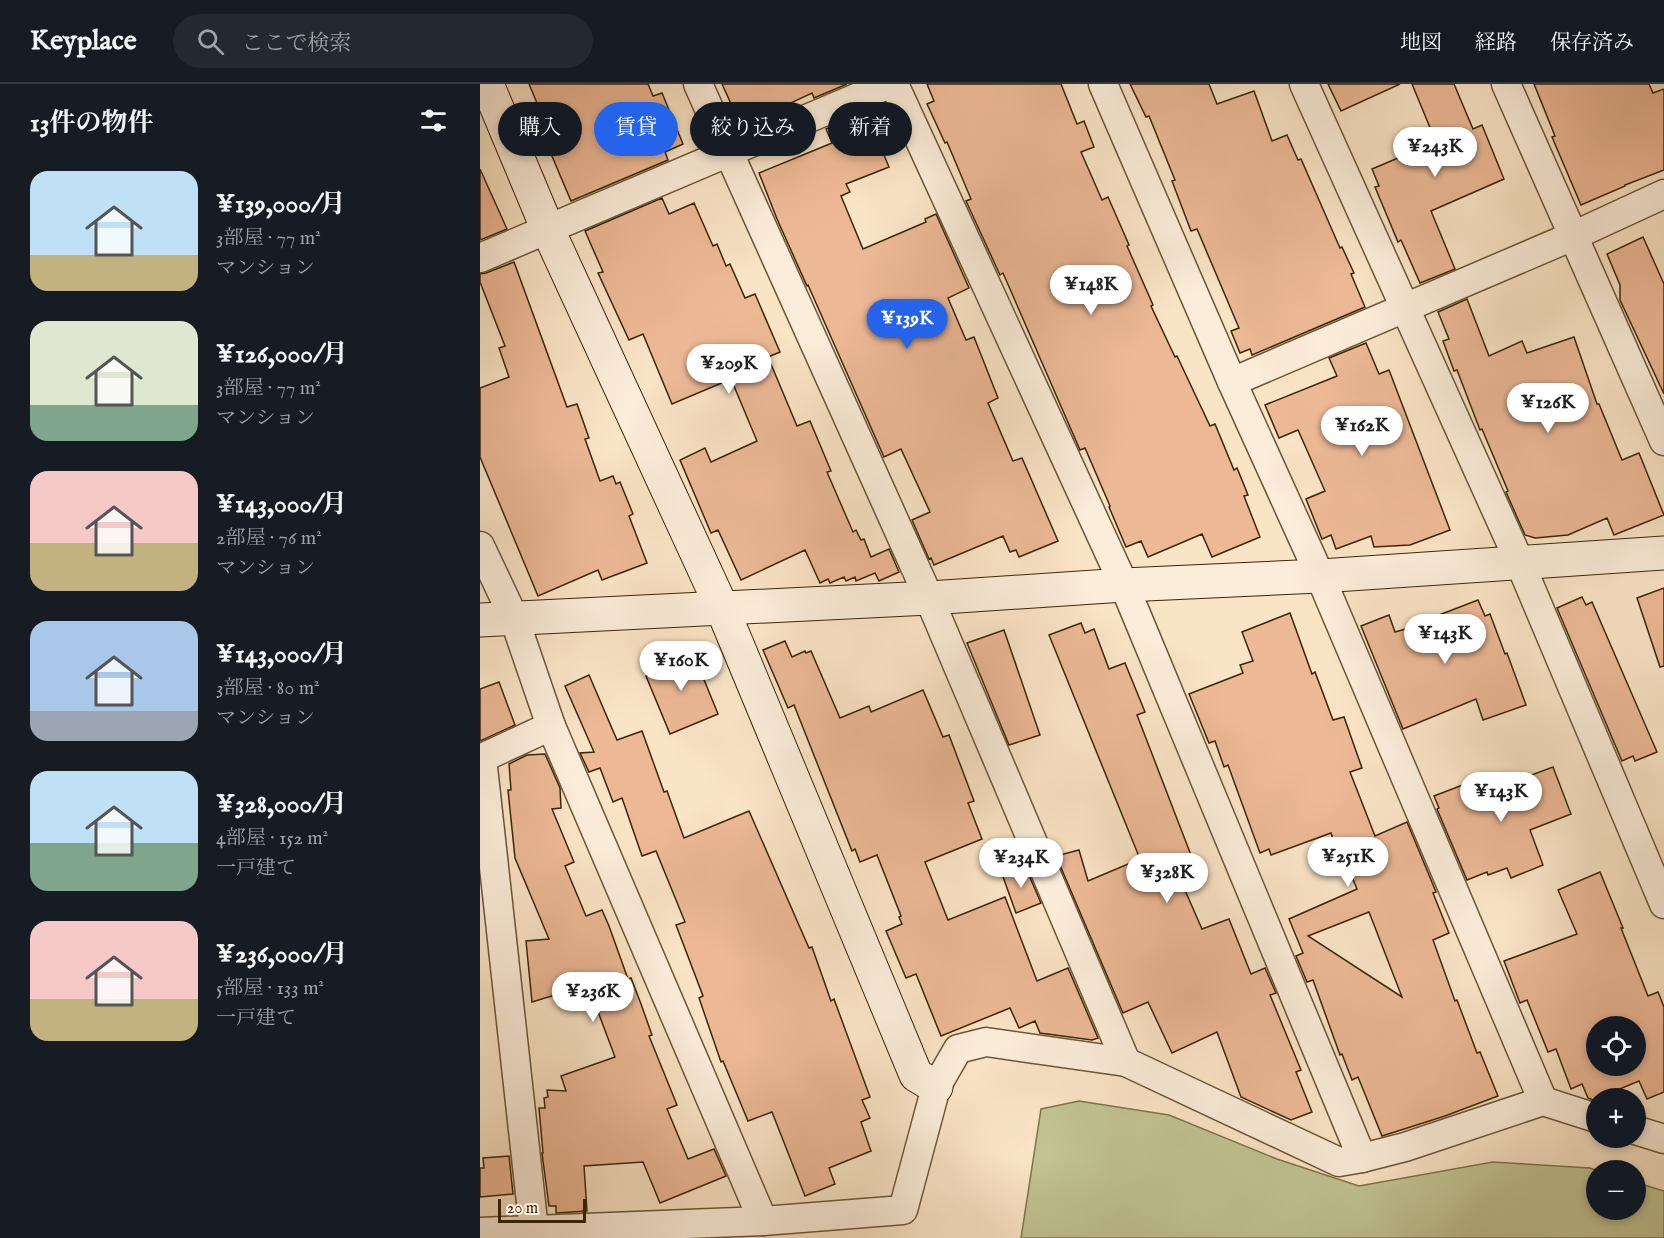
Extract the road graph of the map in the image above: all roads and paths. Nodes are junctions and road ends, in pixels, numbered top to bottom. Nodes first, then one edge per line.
1 (487, 84) edge
2 (698, 84) edge
3 (889, 84) edge
4 (894, 84) edge
5 (1103, 84) edge
6 (1304, 84) edge
7 (1506, 84) edge
8 (706, 102) edge
9 (816, 115) edge
10 (721, 156) edge
11 (729, 156) edge
12 (1664, 194) edge
13 (548, 230) junction
14 (1573, 236) junction
15 (480, 258) edge
16 (1405, 308) junction
17 (1232, 382) junction
18 (1664, 441) edge
19 (480, 546) edge
20 (1664, 553) edge
21 (1520, 563) junction
22 (1320, 576) junction
23 (1124, 585) junction
24 (929, 598) junction
25 (722, 608) junction
26 (514, 618) junction
27 (480, 620) edge
28 (551, 726) junction
29 (1664, 904) edge
30 (1125, 1062) junction
31 (936, 1087) junction
32 (1543, 1101) junction
33 (1586, 1115) edge
34 (1646, 1133) edge
35 (1664, 1139) edge
36 (1362, 1158) junction
37 (764, 1221) junction
38 (534, 1230) junction
39 (480, 1232) edge

1 - 13 street
2 - 8 street
3 - 9 street
4 - 23 street
5 - 17 street
6 - 16 street
7 - 14 street
10 - 13 street
11 - 24 street
12 - 14 street
13 - 15 street
13 - 25 street
14 - 16 street
14 - 18 street
16 - 17 street
16 - 21 street
17 - 22 street
19 - 26 street
20 - 21 street
21 - 22 street
21 - 29 street
22 - 23 street
22 - 32 street
23 - 24 street
23 - 36 street
24 - 25 street
24 - 30 street
25 - 26 street
25 - 31 street
26 - 27 street
26 - 28 street
28 - 37 street
28 - 38 street
30 - 31 street
30 - 36 street
31 - 37 street
32 - 33 street
32 - 36 street
34 - 35 street
37 - 38 street
38 - 39 street

